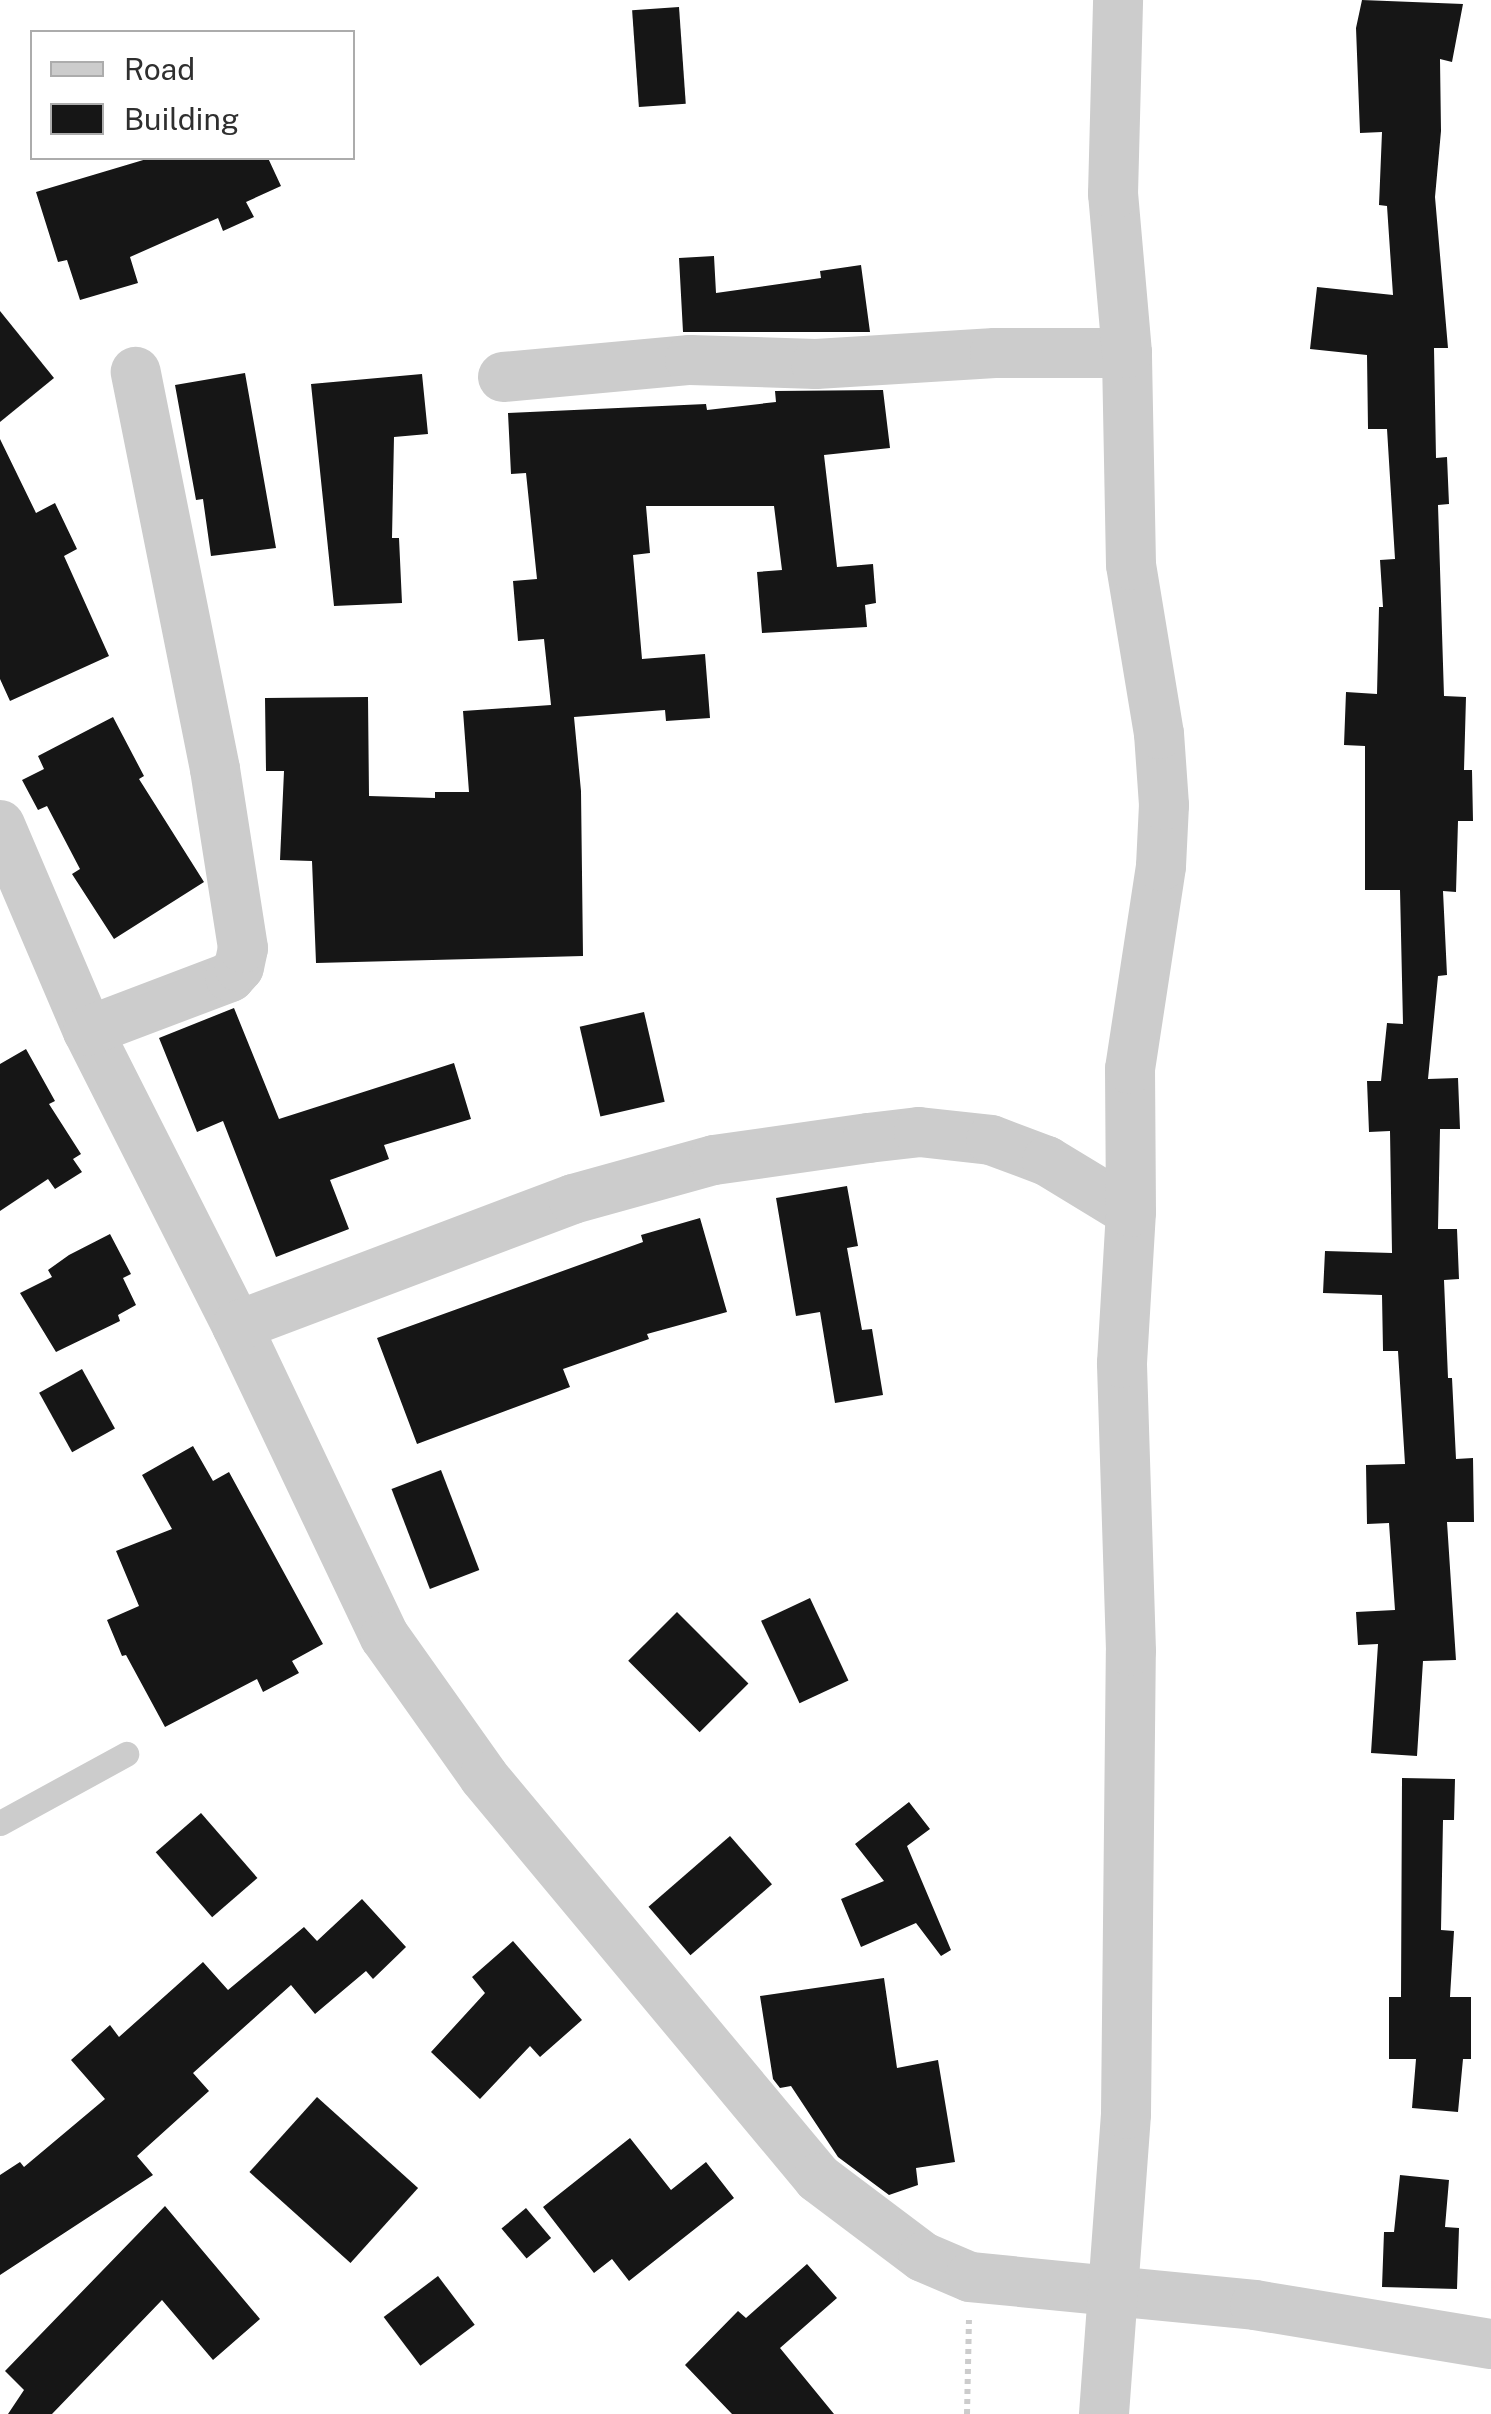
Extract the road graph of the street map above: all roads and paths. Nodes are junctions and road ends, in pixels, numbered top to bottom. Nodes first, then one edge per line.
1 (1118, 0) edge
2 (1127, 353) junction
3 (136, 372) dead end
4 (503, 377) dead end
5 (0, 825) edge
6 (88, 1031) junction
7 (1131, 1212) junction
8 (237, 1326) junction
9 (126, 1754) dead end
10 (0, 1823) edge
11 (970, 2278) junction
12 (1112, 2292) junction
13 (1491, 2344) edge
14 (967, 2414) edge
15 (1104, 2414) edge

1 - 2 street
2 - 4 street
2 - 7 street
3 - 6 street
5 - 6 street
6 - 8 street
7 - 8 street
7 - 12 street
8 - 11 street
9 - 10 lane
11 - 12 street
11 - 14 path
12 - 13 street
12 - 15 street

